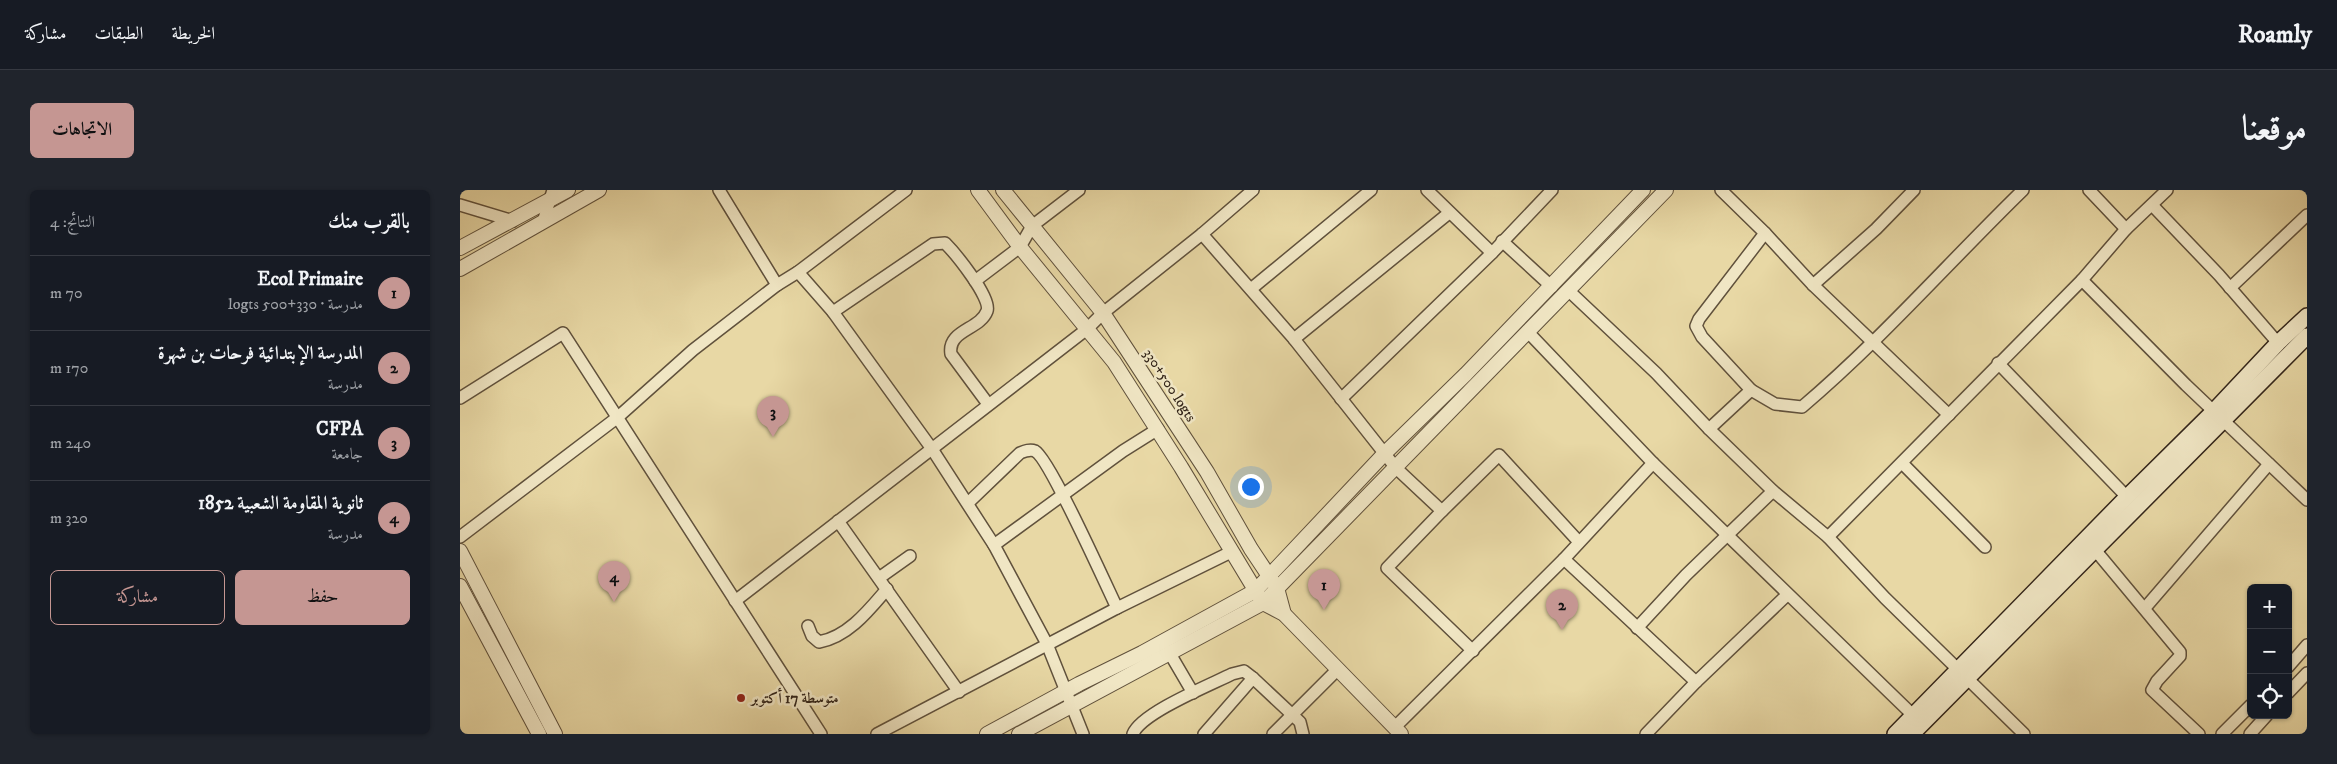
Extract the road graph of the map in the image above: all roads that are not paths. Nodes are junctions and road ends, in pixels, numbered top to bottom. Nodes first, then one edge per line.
1 (568, 190) edge
2 (598, 190) edge
3 (719, 190) edge
4 (906, 190) edge
5 (978, 190) edge
6 (1003, 190) edge
7 (1078, 190) edge
8 (1253, 190) edge
9 (1371, 190) edge
10 (1427, 190) edge
11 (1552, 190) edge
12 (1643, 190) edge
13 (1666, 190) edge
14 (1721, 190) edge
15 (1914, 190) edge
16 (2022, 190) edge
17 (2089, 190) edge
18 (2167, 190) edge
19 (552, 195) edge
20 (460, 205) edge
21 (2152, 205) junction
22 (1449, 213) junction
23 (2307, 215) edge
24 (513, 221) junction
25 (543, 222) junction
26 (1032, 226) junction
27 (2126, 228) junction
28 (1765, 232) junction
29 (1202, 234) junction
30 (1502, 241) junction
31 (1020, 247) junction
32 (460, 248) edge
33 (1492, 253) junction
34 (460, 269) edge
35 (798, 272) junction
36 (2082, 280) junction
37 (975, 281) junction
38 (1813, 284) junction
39 (777, 285) junction
40 (1552, 287) junction
41 (1251, 288) junction
42 (2230, 288) junction
43 (1570, 291) junction
44 (833, 312) junction
45 (1103, 313) junction
46 (2307, 316) edge
47 (1087, 329) junction
48 (1527, 331) junction
49 (2307, 336) edge
50 (1294, 339) junction
51 (1874, 342) junction
52 (2278, 343) junction
53 (1998, 363) junction
54 (1751, 390) junction
55 (460, 398) edge
56 (1341, 399) junction
57 (988, 404) junction
58 (1949, 415) junction
59 (2220, 416) junction
60 (618, 417) junction
61 (1158, 429) junction
62 (1709, 429) junction
63 (932, 449) junction
64 (1385, 453) junction
65 (1653, 463) junction
66 (1902, 463) junction
67 (2269, 464) junction
68 (1396, 468) junction
69 (1773, 491) junction
70 (1063, 496) junction
71 (2127, 497) junction
72 (2307, 500) edge
73 (968, 503) junction
74 (1442, 512) junction
75 (838, 521) junction
76 (1728, 536) junction
77 (460, 537) edge
78 (1828, 537) junction
79 (1580, 542) junction
80 (994, 545) junction
81 (2091, 545) junction
82 (1985, 547) dead end
83 (460, 551) edge
84 (1231, 552) junction
85 (910, 556) dead end
86 (1564, 559) junction
87 (1268, 576) junction
88 (879, 578) junction
89 (460, 586) edge
90 (1277, 588) junction
91 (888, 589) junction
92 (1254, 591) junction
93 (1786, 594) junction
94 (735, 601) junction
95 (1263, 603) junction
96 (1117, 608) junction
97 (2145, 608) junction
98 (1284, 614) junction
99 (808, 626) dead end
100 (1637, 628) junction
101 (1048, 644) junction
102 (2307, 645) edge
103 (1473, 651) junction
104 (1170, 652) junction
105 (2292, 662) edge
106 (1337, 670) junction
107 (2307, 673) edge
108 (1964, 674) junction
109 (1253, 678) junction
110 (1696, 682) junction
111 (2292, 689) edge
112 (1066, 690) junction
113 (959, 692) junction
114 (1193, 693) junction
115 (1072, 706) junction
116 (2247, 709) edge
117 (1291, 715) junction
118 (2263, 719) edge
119 (1916, 725) edge
120 (1398, 731) edge
121 (539, 734) edge
122 (555, 734) edge
123 (821, 734) edge
124 (878, 734) edge
125 (987, 734) edge
126 (1020, 734) edge
127 (1083, 734) edge
128 (1133, 734) edge
129 (1204, 734) edge
130 (1273, 734) edge
131 (1303, 734) edge
132 (1646, 734) edge
133 (1895, 734) edge
134 (2024, 734) edge
135 (2200, 734) edge
136 (2222, 734) edge
137 (2250, 734) edge

1 - 19 street
2 - 25 street
3 - 39 street
4 - 35 street
5 - 31 street
6 - 26 street, 330+500 logts
7 - 26 street
8 - 29 street
9 - 41 street
10 - 22 street
11 - 30 street
12 - 40 street
13 - 43 street
14 - 28 street
15 - 38 street
16 - 51 street
17 - 27 street
18 - 21 street
19 - 24 street
19 - 25 street
20 - 24 street
21 - 27 street
21 - 42 street
22 - 33 street
22 - 50 street
23 - 42 street
24 - 32 street
25 - 34 street
26 - 31 street
26 - 45 street, 330+500 logts
27 - 36 street
28 - 38 street
28 - 54 street
29 - 41 street
29 - 45 street
30 - 33 street
30 - 40 street
31 - 37 street
31 - 47 street
33 - 56 street
35 - 39 street
35 - 44 street
36 - 53 street
36 - 59 street
37 - 44 street
37 - 57 street
38 - 51 street
39 - 60 street
40 - 64 street
41 - 50 street
42 - 52 street
43 - 48 street
43 - 62 street
44 - 63 street
45 - 47 street
45 - 87 street, 330+500 logts
46 - 52 main road
47 - 57 street
47 - 61 street
48 - 65 street
48 - 68 street
49 - 59 main road
50 - 56 street
51 - 54 street
51 - 58 street
52 - 59 main road
53 - 58 street
53 - 71 street
54 - 62 street
55 - 60 street
56 - 64 street
57 - 63 street
58 - 66 street
59 - 67 street
59 - 71 main road
59 - 81 main road
60 - 77 street
60 - 94 street
61 - 70 street
61 - 84 street
62 - 69 street
63 - 73 street
63 - 75 street
64 - 68 street
64 - 87 street
65 - 76 street
65 - 79 street
66 - 78 street
66 - 82 street
67 - 72 street
67 - 97 street
68 - 74 street
68 - 90 street
69 - 76 street
69 - 78 street
70 - 73 street
70 - 80 street
70 - 96 street
71 - 81 main road
73 - 80 street
74 - 79 street
74 - 103 street
75 - 88 street
75 - 94 street
76 - 93 street
76 - 100 street
78 - 108 street
79 - 86 street
80 - 101 street
81 - 97 street
81 - 108 main road
83 - 122 street
84 - 92 street
84 - 96 street
85 - 88 street
86 - 100 street
86 - 103 street
87 - 90 street, 330+500 logts
87 - 92 street
88 - 91 street
89 - 121 street
90 - 95 street
90 - 98 street, 330+500 logts
91 - 99 street
91 - 113 street
92 - 95 street
92 - 112 street
93 - 110 street
93 - 119 street
94 - 123 street
95 - 98 street
95 - 104 street
96 - 101 street
97 - 135 street
98 - 106 street
100 - 110 street
101 - 112 street
101 - 113 street
102 - 105 street
103 - 120 street
104 - 114 street
104 - 115 street
106 - 117 street
106 - 120 street
107 - 111 street
108 - 119 main road
108 - 134 street
109 - 114 street
109 - 117 street
109 - 129 street
110 - 132 street
112 - 115 street
112 - 125 street
113 - 124 street
114 - 128 street
115 - 126 street
115 - 127 street
116 - 136 street
117 - 130 street
117 - 131 street
118 - 137 street
119 - 133 main road

